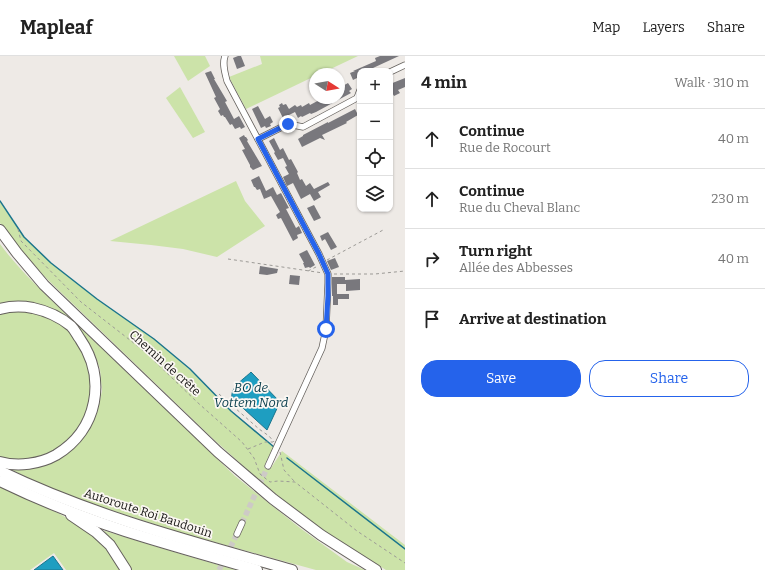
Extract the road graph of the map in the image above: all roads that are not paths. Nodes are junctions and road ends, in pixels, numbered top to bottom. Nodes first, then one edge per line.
1 (225, 56) edge
2 (405, 65) edge
3 (393, 71) edge
4 (357, 98) edge
5 (258, 139) junction
6 (0, 230) edge
7 (0, 309) edge
8 (0, 462) edge
9 (268, 466) tunnel mouth
10 (0, 471) edge
11 (0, 481) edge
12 (60, 508) junction
13 (242, 523) tunnel mouth
14 (237, 534) tunnel mouth
15 (126, 570) edge
16 (258, 570) edge
17 (292, 570) edge
18 (376, 570) edge

1 - 5 street
2 - 3 street
4 - 5 street
5 - 9 street
6 - 18 highway
7 - 8 highway
10 - 17 highway, Autoroute Roi Baudouin
11 - 12 highway
12 - 15 highway
12 - 16 highway
13 - 14 street

